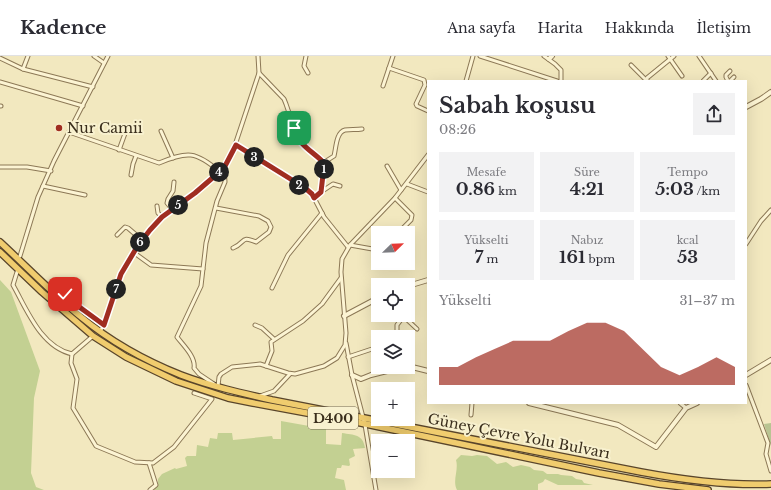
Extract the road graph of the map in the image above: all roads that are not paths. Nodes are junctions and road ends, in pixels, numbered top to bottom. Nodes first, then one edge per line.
1 (28, 56) edge
2 (94, 56) edge
3 (108, 56) edge
4 (258, 56) edge
5 (306, 56) edge
6 (393, 56) edge
7 (473, 56) edge
8 (480, 56) edge
9 (544, 56) edge
10 (674, 56) edge
11 (699, 56) edge
12 (669, 57) edge
13 (0, 58) edge
14 (551, 58) edge
15 (104, 63) junction
16 (631, 65) dead end
17 (389, 68) junction
18 (23, 69) junction
19 (730, 71) dead end
20 (259, 73) junction
21 (308, 73) dead end
22 (711, 74) junction
23 (682, 76) dead end
24 (734, 78) dead end
25 (466, 80) edge
26 (553, 80) edge
27 (561, 80) edge
28 (647, 80) edge
29 (704, 80) edge
30 (715, 80) edge
31 (728, 80) edge
32 (731, 80) edge
33 (0, 82) edge
34 (383, 86) dead end
35 (93, 87) junction
36 (771, 92) edge
37 (83, 106) junction
38 (747, 106) edge
39 (427, 112) edge
40 (128, 128) dead end
41 (362, 129) dead end
42 (161, 131) dead end
43 (69, 132) junction
44 (236, 145) junction
45 (119, 150) junction
46 (136, 156) junction
47 (427, 156) edge
48 (172, 158) junction
49 (323, 163) junction
50 (387, 166) dead end
51 (0, 167) edge
52 (224, 168) junction
53 (51, 171) junction
54 (220, 172) junction
55 (131, 175) dead end
56 (174, 182) dead end
57 (407, 184) junction
58 (43, 186) junction
59 (340, 186) dead end
60 (401, 190) junction
61 (321, 192) junction
62 (427, 192) edge
63 (85, 194) dead end
64 (314, 198) junction
65 (395, 198) junction
66 (157, 206) dead end
67 (216, 208) junction
68 (172, 210) junction
69 (771, 210) edge
70 (322, 213) junction
71 (162, 217) junction
72 (404, 226) edge
73 (117, 236) dead end
74 (142, 240) junction
75 (0, 242) edge
76 (747, 242) edge
77 (349, 246) junction
78 (233, 248) dead end
79 (371, 249) edge
80 (0, 252) edge
81 (133, 252) junction
82 (20, 256) dead end
83 (203, 269) junction
84 (17, 272) dead end
85 (341, 278) junction
86 (427, 280) edge
87 (415, 284) edge
88 (272, 288) dead end
89 (63, 290) dead end
90 (371, 302) edge
91 (344, 316) junction
92 (409, 322) edge
93 (104, 325) junction
94 (255, 325) dead end
95 (417, 329) dead end
96 (100, 331) junction
97 (93, 336) junction
98 (274, 339) junction
99 (345, 339) junction
100 (371, 349) edge
101 (72, 354) junction
102 (348, 357) junction
103 (771, 360) edge
104 (266, 366) junction
105 (415, 368) edge
106 (427, 371) edge
107 (290, 374) junction
108 (375, 374) edge
109 (747, 374) edge
110 (352, 375) junction
111 (218, 387) junction
112 (747, 388) edge
113 (194, 393) dead end
114 (259, 397) junction
115 (472, 404) edge
116 (533, 404) edge
117 (681, 404) edge
118 (695, 404) edge
119 (686, 408) junction
120 (471, 415) dead end
121 (363, 417) junction
122 (365, 425) junction
123 (149, 463) junction
124 (771, 471) edge
125 (771, 484) edge
126 (691, 489) edge
127 (150, 490) edge
128 (376, 490) edge
129 (708, 490) edge

1 - 18 street
2 - 15 street
3 - 15 street
4 - 20 street
5 - 21 street
6 - 17 street
7 - 25 street
8 - 26 street
9 - 14 street
10 - 12 street
11 - 22 street
12 - 23 street
12 - 28 street
13 - 18 street
14 - 27 street
15 - 35 street
16 - 28 street
17 - 34 street
17 - 39 street
18 - 35 street
19 - 31 street
20 - 44 street
20 - 49 street
22 - 29 street
22 - 30 street
24 - 32 street
33 - 37 street
35 - 37 street
36 - 38 street
37 - 43 street
40 - 45 street
41 - 49 street
42 - 48 street
43 - 45 street
43 - 53 street
44 - 52 street
44 - 64 street
45 - 46 street
46 - 48 street
46 - 55 street
47 - 57 street
48 - 54 street
49 - 61 street
50 - 60 street
51 - 53 street
52 - 54 street
52 - 67 street
53 - 58 street
54 - 68 street
56 - 68 street
57 - 60 street
57 - 62 street
58 - 63 street
58 - 82 street
59 - 61 street
60 - 65 street
61 - 64 street
64 - 70 street
65 - 72 street
65 - 77 street
66 - 71 street
67 - 78 street
67 - 83 street
68 - 71 street
69 - 76 street
70 - 77 street
70 - 88 street
71 - 74 street
73 - 74 street
74 - 81 street
75 - 96 highway, Güney Çevre Yolu Bulvarı / D400
77 - 79 street
77 - 85 street
80 - 97 highway, Güney Çevre Yolu Bulvarı / D400
81 - 83 street
81 - 93 street
83 - 111 street
84 - 101 street
85 - 91 street
85 - 98 street
86 - 87 street
89 - 93 street
90 - 91 street
91 - 99 street
92 - 95 street
93 - 96 street
94 - 98 street
96 - 111 highway, Güney Çevre Yolu Bulvarı / D400
97 - 101 street
97 - 122 highway, Güney Çevre Yolu Bulvarı / D400
98 - 104 street
99 - 102 street
99 - 107 street
100 - 102 street
101 - 123 street
102 - 110 street
103 - 109 street
104 - 107 street
104 - 111 street
105 - 106 street
107 - 114 street
108 - 110 street
110 - 121 street
111 - 114 highway, Güney Çevre Yolu Bulvarı / D400
112 - 124 street
113 - 123 street
114 - 121 highway, Güney Çevre Yolu Bulvarı / D400
115 - 120 street
116 - 119 street
117 - 119 street
118 - 119 street
121 - 122 street
121 - 125 highway, Güney Çevre Yolu Bulvarı / D400
122 - 126 highway, Güney Çevre Yolu Bulvarı / D400
122 - 128 street
123 - 127 street
126 - 129 highway, Güney Çevre Yolu Bulvarı / D400

